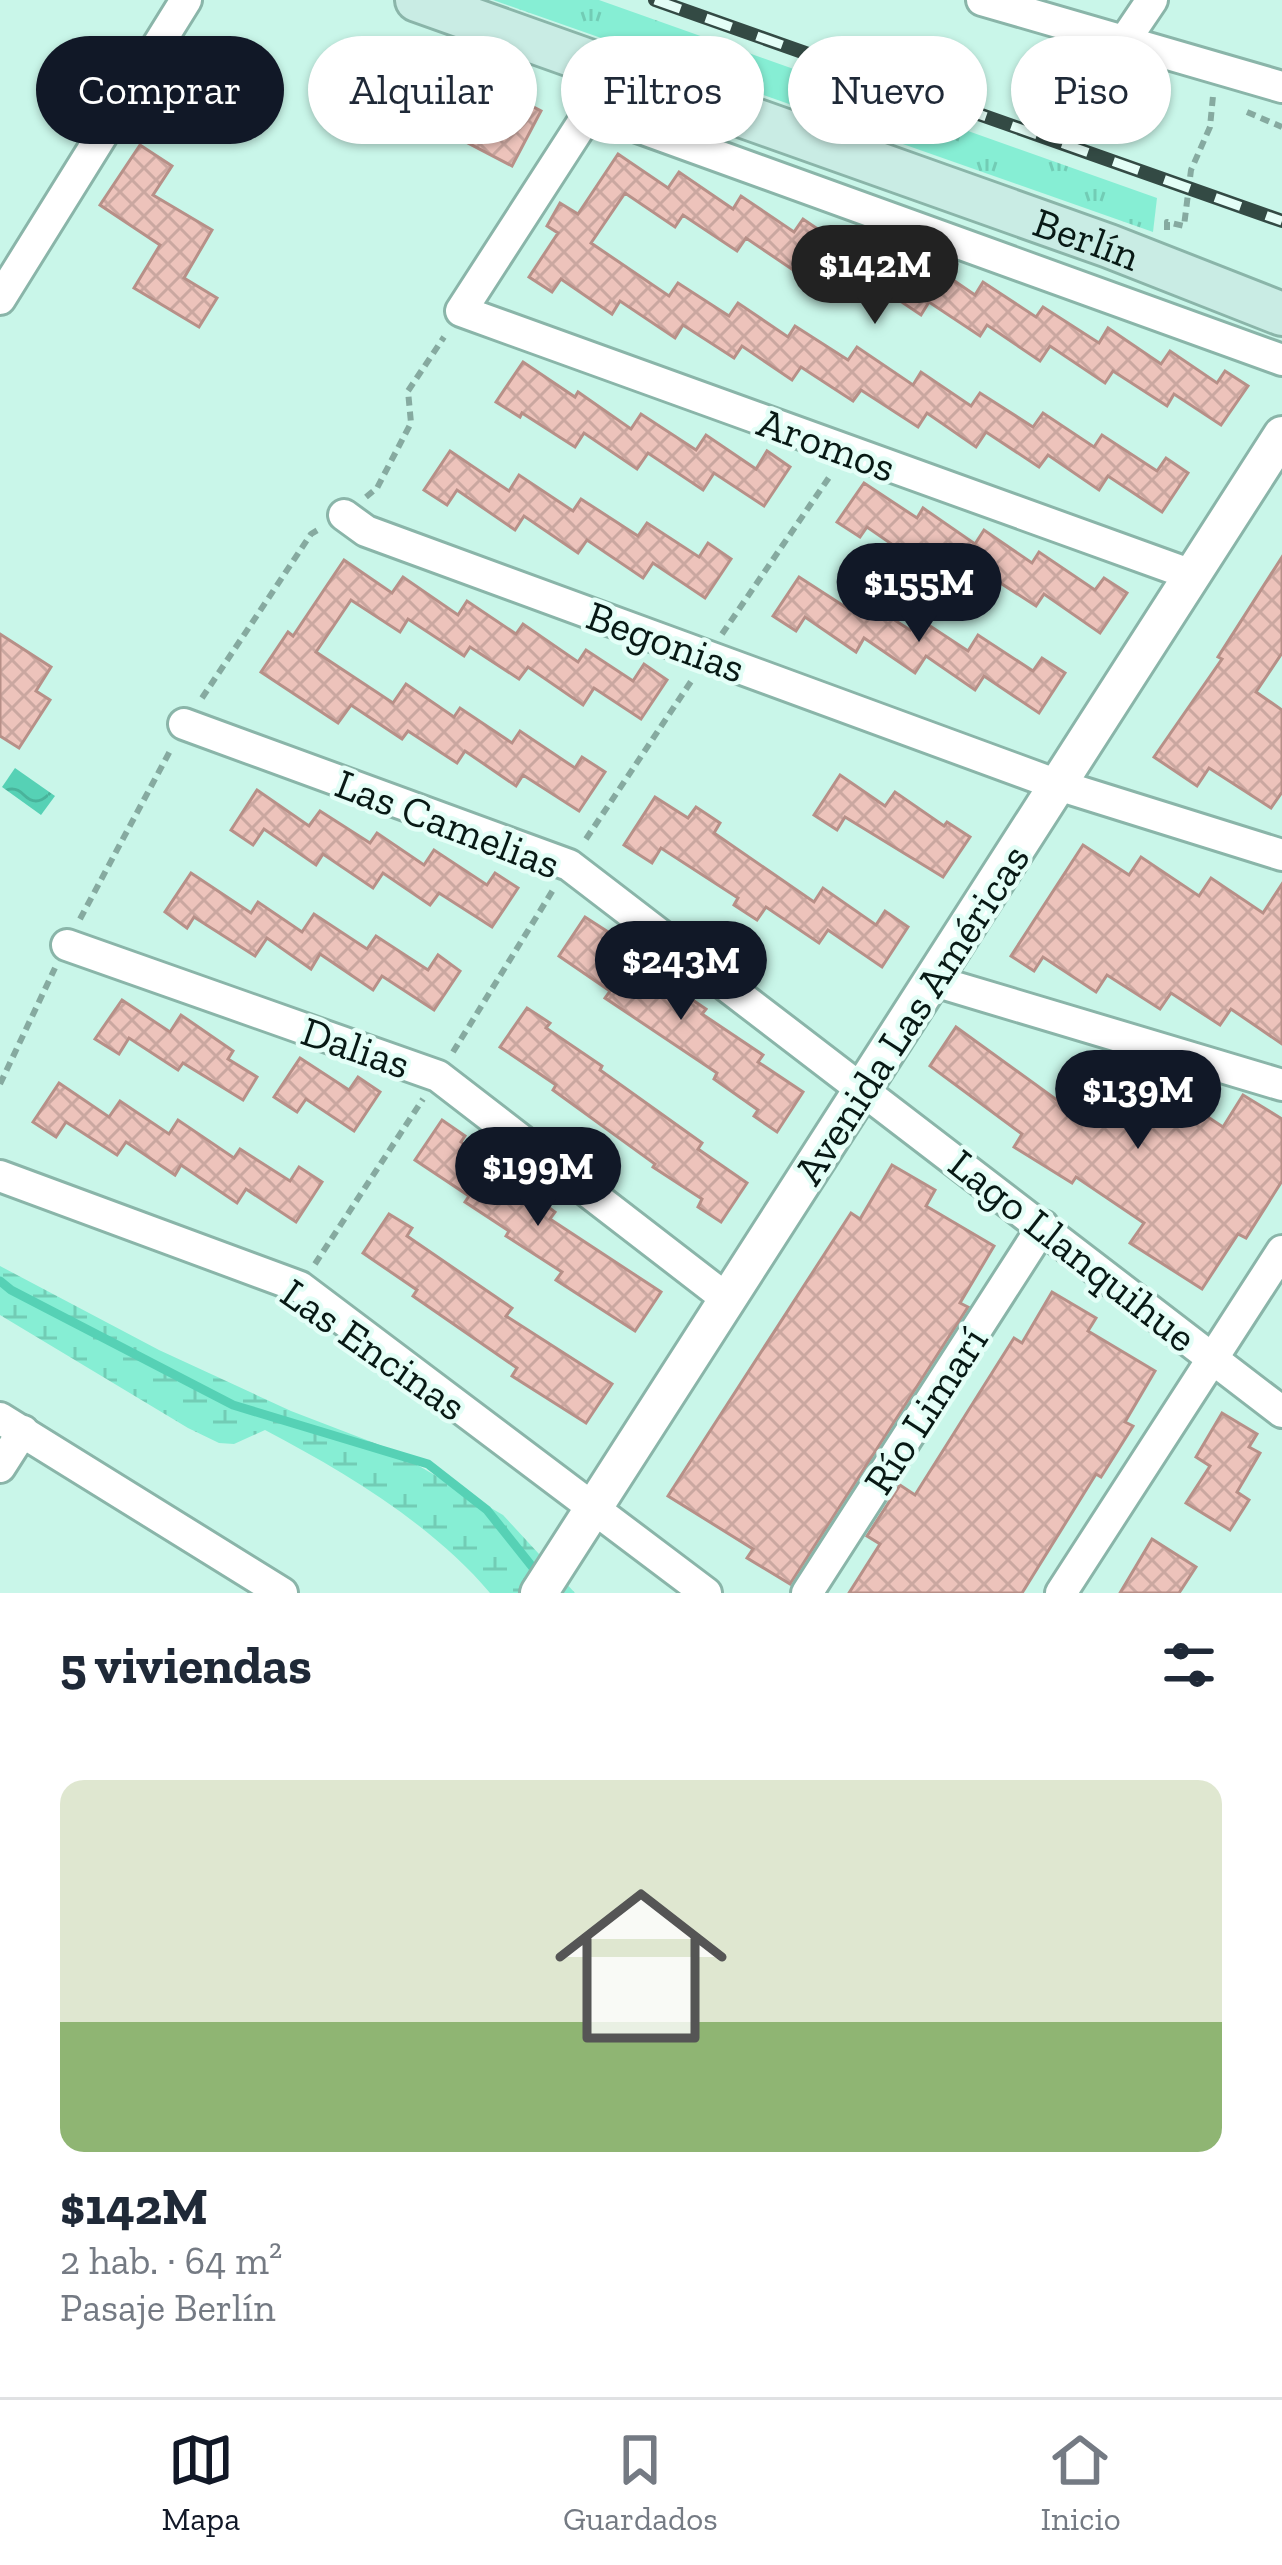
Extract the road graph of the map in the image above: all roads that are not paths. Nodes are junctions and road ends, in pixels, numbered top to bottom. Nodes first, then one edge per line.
1 (186, 0) edge
2 (417, 0) edge
3 (982, 0) edge
4 (1152, 0) edge
5 (1100, 36) edge
6 (1128, 36) edge
7 (1171, 56) edge
8 (1282, 87) edge
9 (0, 299) edge
10 (1282, 314) edge
11 (1282, 360) edge
12 (1282, 434) edge
13 (344, 515) road end
14 (1192, 575) junction
15 (184, 724) road end
16 (1058, 785) junction
17 (1281, 852) edge
18 (67, 945) road end
19 (931, 980) junction
20 (1282, 1085) edge
21 (864, 1089) junction
22 (0, 1176) edge
23 (1042, 1226) junction
24 (1282, 1251) edge
25 (727, 1299) junction
26 (1213, 1358) junction
27 (1282, 1412) edge
28 (12, 1425) edge
29 (0, 1467) edge
30 (585, 1521) junction
31 (282, 1593) edge
32 (539, 1593) edge
33 (706, 1593) edge
34 (808, 1593) edge
35 (1061, 1593) edge

1 - 9 street
2 - 10 main road, Berlín
3 - 5 street
4 - 6 street
7 - 8 street
11 - 14 street, Aromos
12 - 14 street, Avenida Las Américas
13 - 16 street, Begonias
14 - 16 street, Avenida Las Américas
15 - 21 street, Las Camelias
16 - 17 street, Begonias
16 - 19 street, Avenida Las Américas
18 - 25 street, Dalias
19 - 20 street
19 - 21 street, Avenida Las Américas
21 - 23 street, Lago Llanquihue
21 - 25 street, Avenida Las Américas
22 - 30 street, Las Encinas
23 - 26 street, Lago Llanquihue
23 - 34 street, Río Limarí
24 - 26 street
25 - 30 street, Avenida Las Américas
26 - 27 street, Lago Llanquihue
26 - 35 street
28 - 29 street
28 - 31 street
30 - 32 street, Avenida Las Américas
30 - 33 street, Las Encinas

